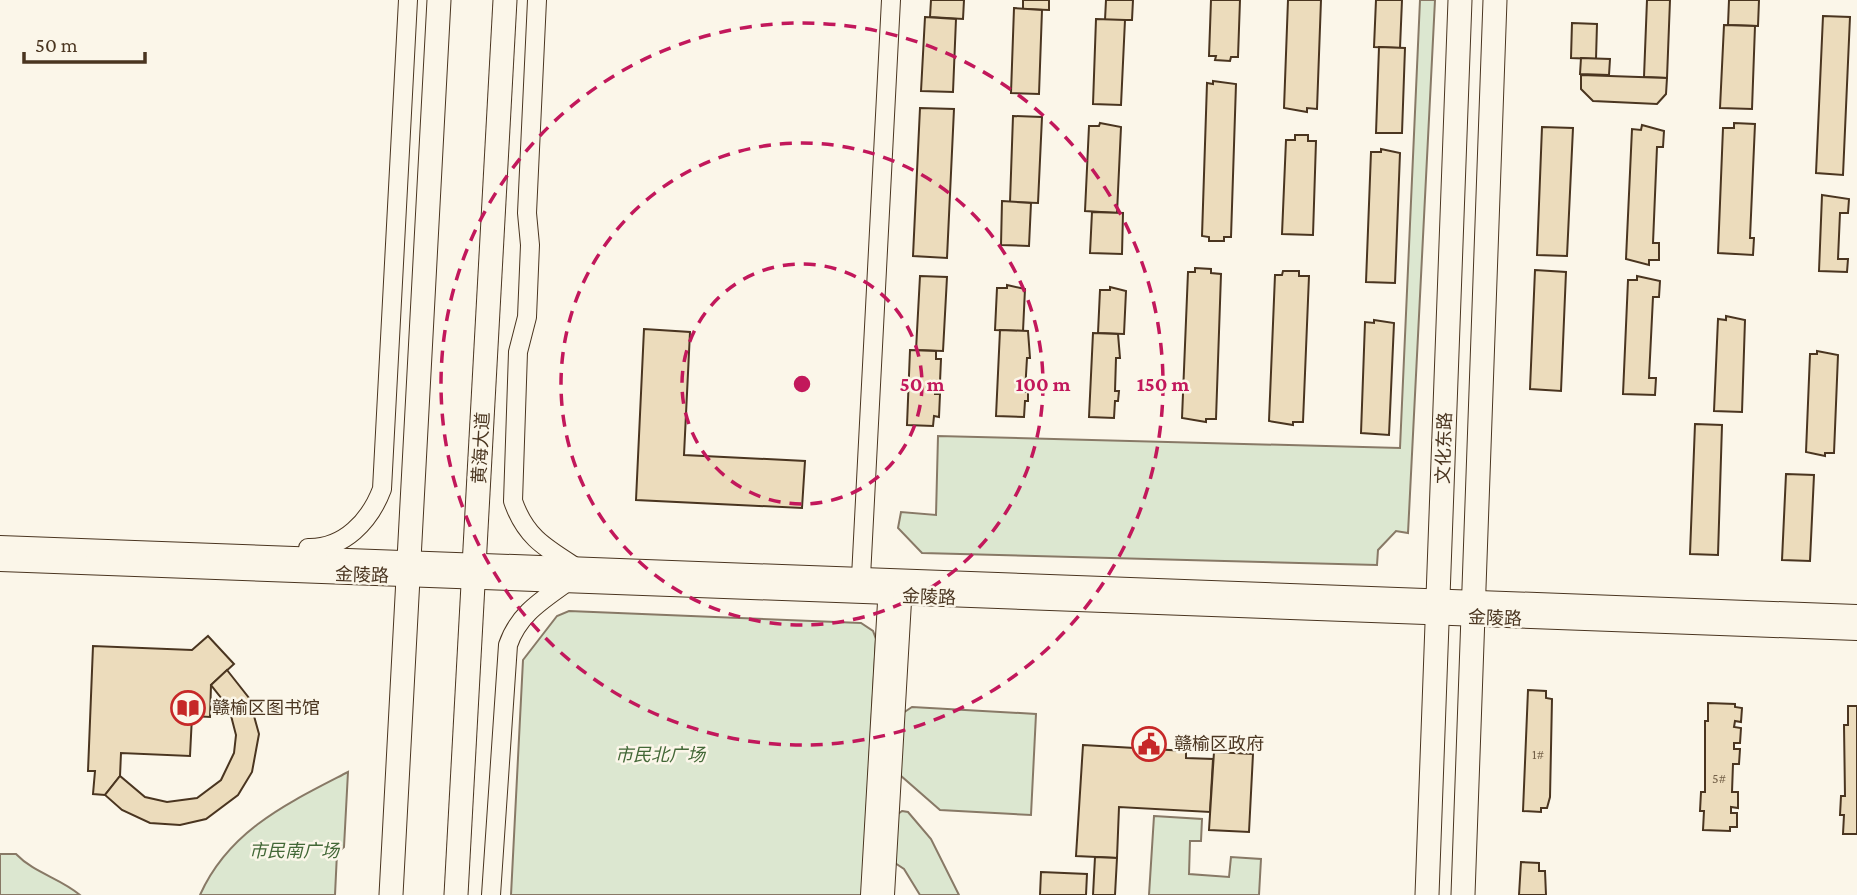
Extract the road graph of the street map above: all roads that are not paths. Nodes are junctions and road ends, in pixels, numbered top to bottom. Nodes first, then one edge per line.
1 (408, 0) edge
2 (439, 0) edge
3 (505, 0) edge
4 (537, 0) edge
5 (891, 0) edge
6 (1460, 0) edge
7 (1495, 0) edge
8 (0, 545) edge
9 (154, 551) junction
10 (0, 562) edge
11 (574, 566) junction
12 (408, 569) junction
13 (474, 571) junction
14 (861, 577) junction
15 (566, 583) junction
16 (895, 587) junction
17 (1438, 607) junction
18 (1473, 608) junction
19 (1857, 614) edge
20 (1857, 631) edge
21 (391, 895) edge
22 (456, 895) edge
23 (491, 895) edge
24 (870, 895) edge
25 (885, 895) edge
26 (1427, 895) edge
27 (1463, 895) edge

1 - 9 street
2 - 12 main road
3 - 13 main road, 黄海大道
4 - 11 street
5 - 14 street
6 - 17 main road, 文化东路
7 - 18 main road, 文化东路
8 - 9 street, 金陵路
9 - 12 street, 金陵路
10 - 12 street, 金陵路
11 - 13 street, 金陵路
11 - 14 street, 金陵路
12 - 13 street, 金陵路
12 - 21 main road
13 - 15 street, 金陵路
13 - 22 main road, 黄海大道
14 - 16 street, 金陵路
15 - 16 street, 金陵路
15 - 23 street
16 - 17 street, 金陵路
16 - 24 street
16 - 25 street
17 - 18 street, 金陵路
17 - 26 main road, 文化东路
18 - 19 street, 金陵路
18 - 20 street, 金陵路
18 - 27 main road, 文化东路

